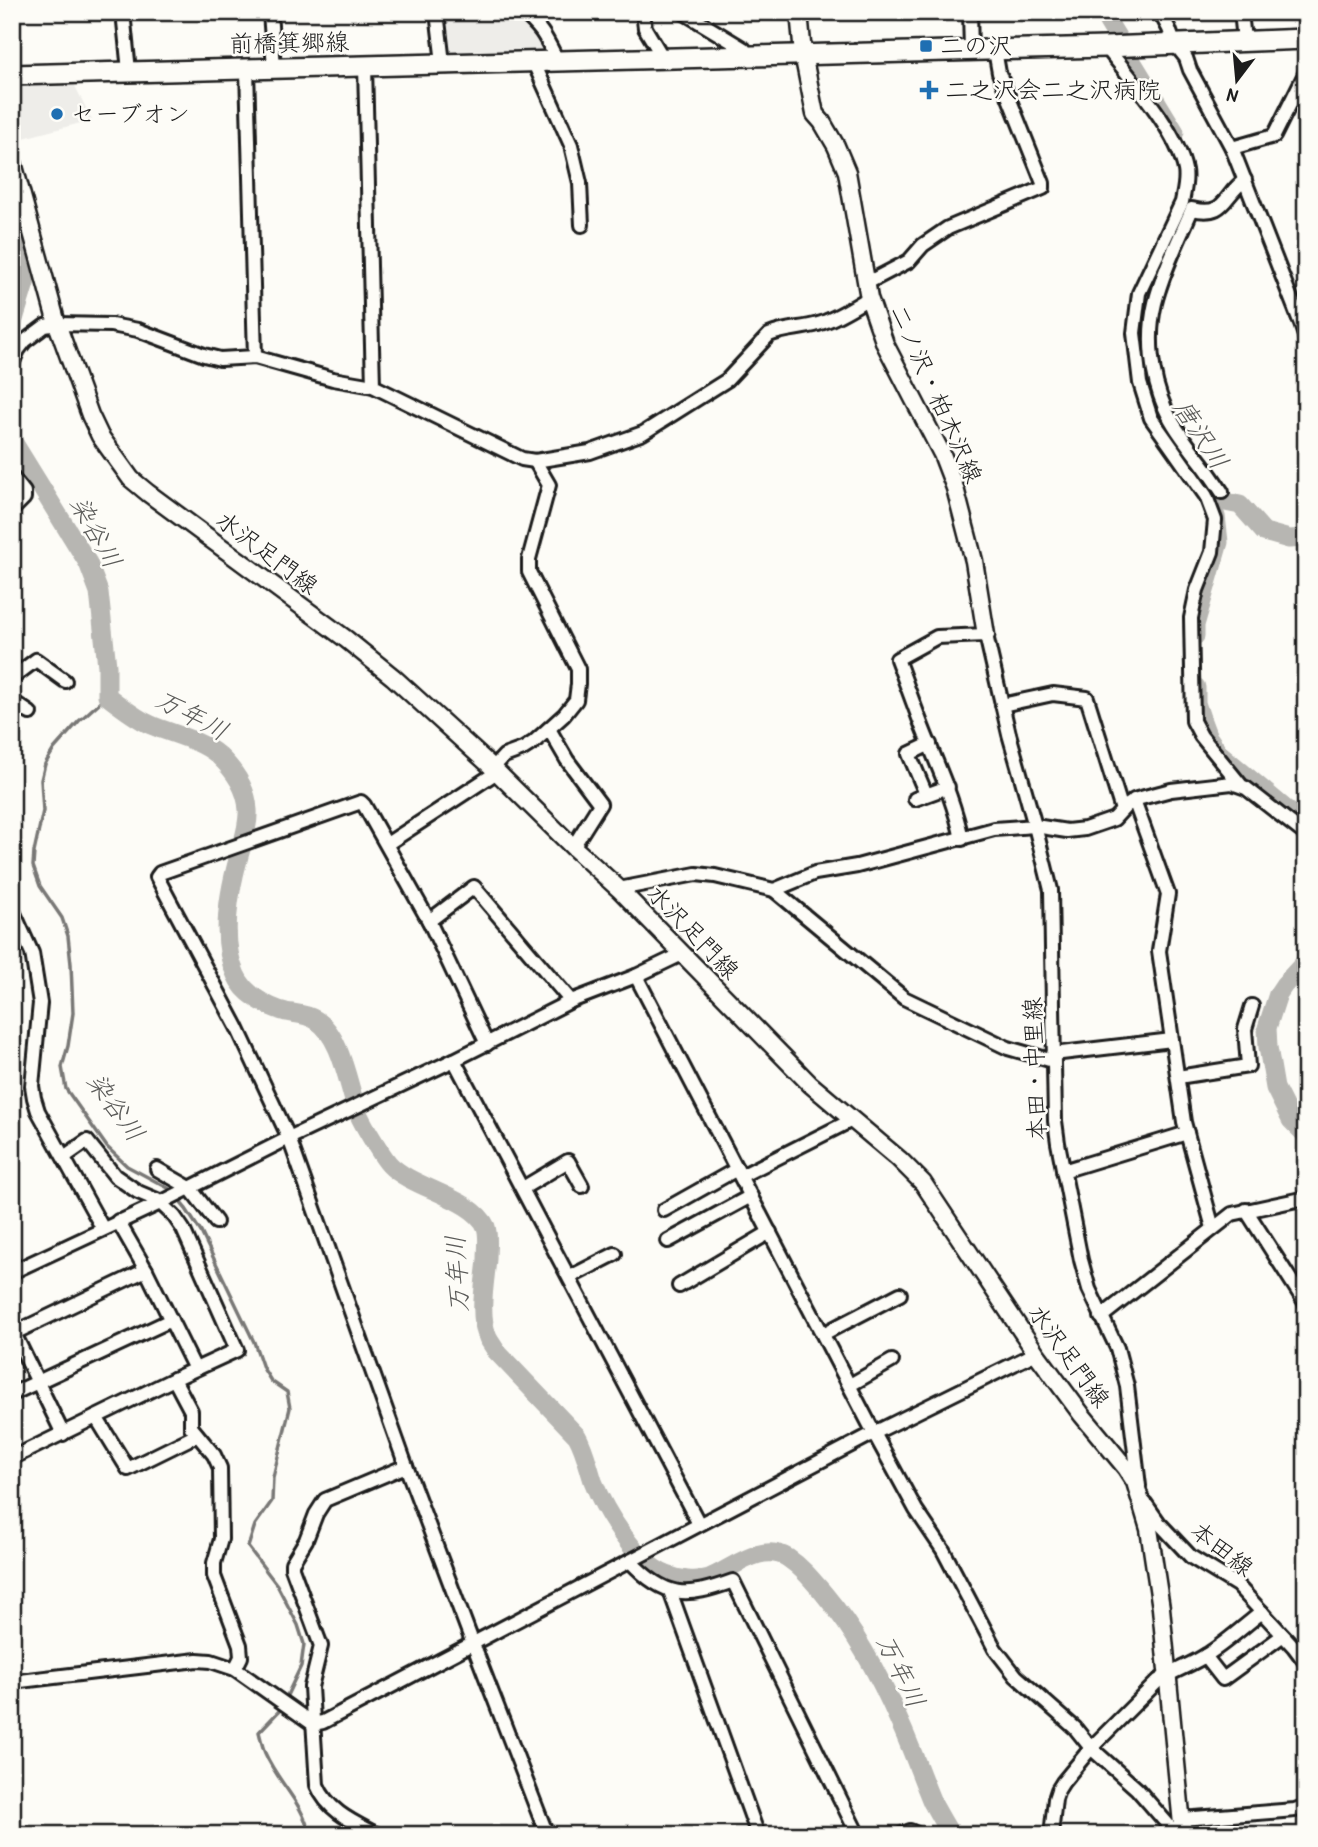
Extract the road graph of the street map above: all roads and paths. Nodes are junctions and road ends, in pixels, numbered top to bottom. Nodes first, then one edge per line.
1 (123, 12) edge
2 (270, 12) edge
3 (438, 12) edge
4 (522, 12) edge
5 (643, 12) edge
6 (683, 12) edge
7 (799, 12) edge
8 (970, 12) edge
9 (1160, 12) edge
10 (1241, 12) edge
11 (1306, 38) edge
12 (1244, 40) junction
13 (1174, 43) junction
14 (1109, 47) junction
15 (971, 50) junction
16 (995, 50) junction
17 (803, 54) junction
18 (749, 56) junction
19 (663, 58) junction
20 (557, 60) junction
21 (533, 61) junction
22 (443, 64) junction
23 (365, 66) junction
24 (274, 68) junction
25 (247, 69) junction
26 (129, 71) junction
27 (1306, 72) edge
28 (12, 75) edge
29 (1232, 148) junction
30 (12, 159) edge
31 (1245, 180) junction
32 (582, 225) dead end
33 (868, 291) junction
34 (1304, 323) edge
35 (57, 324) junction
36 (1306, 339) edge
37 (255, 356) junction
38 (12, 364) edge
39 (373, 386) junction
40 (535, 461) junction
41 (12, 477) edge
42 (1222, 492) dead end
43 (12, 510) edge
44 (986, 635) junction
45 (12, 678) edge
46 (65, 681) dead end
47 (12, 701) edge
48 (1002, 705) junction
49 (30, 713) dead end
50 (549, 729) junction
51 (930, 744) junction
52 (495, 770) junction
53 (1240, 784) junction
54 (948, 787) junction
55 (1135, 800) junction
56 (1122, 810) junction
57 (1035, 826) junction
58 (1306, 833) edge
59 (962, 839) junction
60 (387, 844) junction
61 (573, 847) junction
62 (619, 889) junction
63 (774, 890) junction
64 (12, 909) edge
65 (429, 921) junction
66 (682, 954) junction
67 (636, 976) junction
68 (571, 1001) junction
69 (1252, 1006) dead end
70 (1172, 1040) junction
71 (487, 1044) junction
72 (1053, 1058) junction
73 (454, 1060) junction
74 (1178, 1077) junction
75 (852, 1120) junction
76 (1187, 1133) junction
77 (289, 1138) junction
78 (64, 1157) junction
79 (157, 1169) dead end
80 (1063, 1171) junction
81 (739, 1172) junction
82 (582, 1186) dead end
83 (523, 1188) junction
84 (185, 1190) junction
85 (751, 1196) junction
86 (1306, 1198) edge
87 (164, 1201) junction
88 (664, 1210) dead end
89 (1246, 1210) junction
90 (118, 1221) junction
91 (216, 1222) dead end
92 (1213, 1228) junction
93 (103, 1229) junction
94 (770, 1232) junction
95 (668, 1241) dead end
96 (615, 1254) dead end
97 (13, 1270) edge
98 (146, 1270) junction
99 (570, 1277) junction
100 (679, 1286) dead end
101 (900, 1294) dead end
102 (1306, 1304) edge
103 (1101, 1317) junction
104 (171, 1320) junction
105 (13, 1332) edge
106 (823, 1334) junction
107 (1036, 1353) junction
108 (892, 1361) dead end
109 (195, 1369) junction
110 (174, 1379) junction
111 (36, 1382) junction
112 (850, 1385) junction
113 (12, 1394) edge
114 (96, 1417) junction
115 (874, 1433) junction
116 (63, 1434) junction
117 (197, 1435) junction
118 (12, 1458) edge
119 (406, 1466) junction
120 (1141, 1498) junction
121 (699, 1524) junction
122 (630, 1561) junction
123 (670, 1591) junction
124 (1262, 1612) junction
125 (1282, 1636) junction
126 (473, 1644) junction
127 (1205, 1656) junction
128 (1305, 1656) edge
129 (235, 1669) junction
130 (1169, 1673) junction
131 (12, 1682) edge
132 (313, 1724) junction
133 (1091, 1748) junction
134 (1306, 1806) edge
135 (1181, 1830) edge
136 (378, 1835) edge
137 (547, 1835) edge
138 (758, 1835) edge
139 (858, 1835) edge
140 (900, 1835) edge
141 (919, 1835) edge
142 (1051, 1835) edge

1 - 26 street
2 - 24 street
3 - 22 street
4 - 20 street
5 - 19 street
6 - 18 street
7 - 17 main road, 二ノ沢・柏木沢線
8 - 15 street
9 - 13 street
10 - 12 street
11 - 12 main road
12 - 13 main road
13 - 14 main road, 前橋箕郷線
13 - 29 street
14 - 16 main road, 前橋箕郷線
14 - 53 street
15 - 16 main road, 前橋箕郷線
15 - 17 main road, 前橋箕郷線
16 - 33 street
17 - 18 main road, 前橋箕郷線
17 - 33 main road, 二ノ沢・柏木沢線
18 - 19 main road, 前橋箕郷線
19 - 20 main road, 前橋箕郷線
20 - 21 main road, 前橋箕郷線
21 - 22 main road, 前橋箕郷線
21 - 32 street
22 - 23 main road, 前橋箕郷線
23 - 24 main road, 前橋箕郷線
23 - 39 street
24 - 25 main road, 前橋箕郷線
25 - 26 main road, 前橋箕郷線
25 - 37 street
26 - 28 main road, 前橋箕郷線
27 - 29 street
29 - 31 street
30 - 35 main road, 水沢足門線
31 - 34 street
31 - 42 street
33 - 40 street
33 - 44 main road, 二ノ沢・柏木沢線
34 - 36 street
35 - 37 street
35 - 38 street
35 - 52 main road, 水沢足門線
37 - 39 street
39 - 40 street
40 - 50 street
41 - 43 street
44 - 48 street, 本田・中里線
44 - 51 street
45 - 46 street
47 - 49 street
48 - 56 street
48 - 57 street, 本田・中里線
50 - 52 street
50 - 61 street
51 - 54 street
51 - 54 street
52 - 60 street
52 - 61 main road, 水沢足門線
53 - 55 street
53 - 58 street
54 - 59 street
55 - 56 street
55 - 70 street
56 - 57 street
57 - 59 street
57 - 72 street, 本田・中里線
59 - 63 street
60 - 65 street
60 - 77 street
61 - 62 main road, 水沢足門線
62 - 63 street
62 - 66 main road, 水沢足門線
63 - 72 street
64 - 78 street
65 - 68 street
65 - 71 street
66 - 67 street
66 - 75 main road, 水沢足門線
67 - 68 street
67 - 81 street
68 - 71 street
69 - 74 street
70 - 72 street
70 - 74 street
71 - 73 street
72 - 80 street, 本田・中里線
73 - 77 street
73 - 83 street
74 - 76 street
75 - 81 street
75 - 107 main road, 水沢足門線
76 - 80 street
76 - 92 street
77 - 84 street
77 - 119 street
78 - 87 street
78 - 93 street
79 - 84 street
80 - 103 street, 本田・中里線
81 - 85 street
81 - 88 street
82 - 83 street
83 - 99 street
84 - 87 street
84 - 91 street
85 - 94 street
85 - 95 street
86 - 89 street
87 - 90 street
87 - 109 street
89 - 92 street
89 - 102 street
90 - 93 street
90 - 98 street
92 - 103 street
93 - 97 street
94 - 100 street
94 - 106 street
96 - 99 street
98 - 104 street
98 - 105 street
99 - 121 street
101 - 106 street
103 - 120 street, 本田・中里線
104 - 109 street
104 - 111 street
105 - 111 street
106 - 112 street
107 - 115 street
107 - 120 main road, 水沢足門線
108 - 112 street
109 - 110 street
110 - 114 street
110 - 117 street
111 - 113 street
111 - 116 street
112 - 115 street
114 - 116 street
114 - 117 street
115 - 121 street
115 - 133 street
116 - 118 street
117 - 129 street
119 - 126 street
119 - 132 street
120 - 124 street, 本田線
120 - 130 main road, 水沢足門線
121 - 122 street
122 - 123 street
122 - 126 street
123 - 138 street
123 - 139 street
124 - 125 street, 本田線
124 - 127 street
125 - 127 street
125 - 128 street, 本田線
126 - 132 street
126 - 137 street
127 - 130 street
129 - 131 street
129 - 132 street
130 - 133 street
130 - 135 main road, 水沢足門線
132 - 136 street
133 - 135 street
133 - 142 street
134 - 135 street
140 - 141 street

